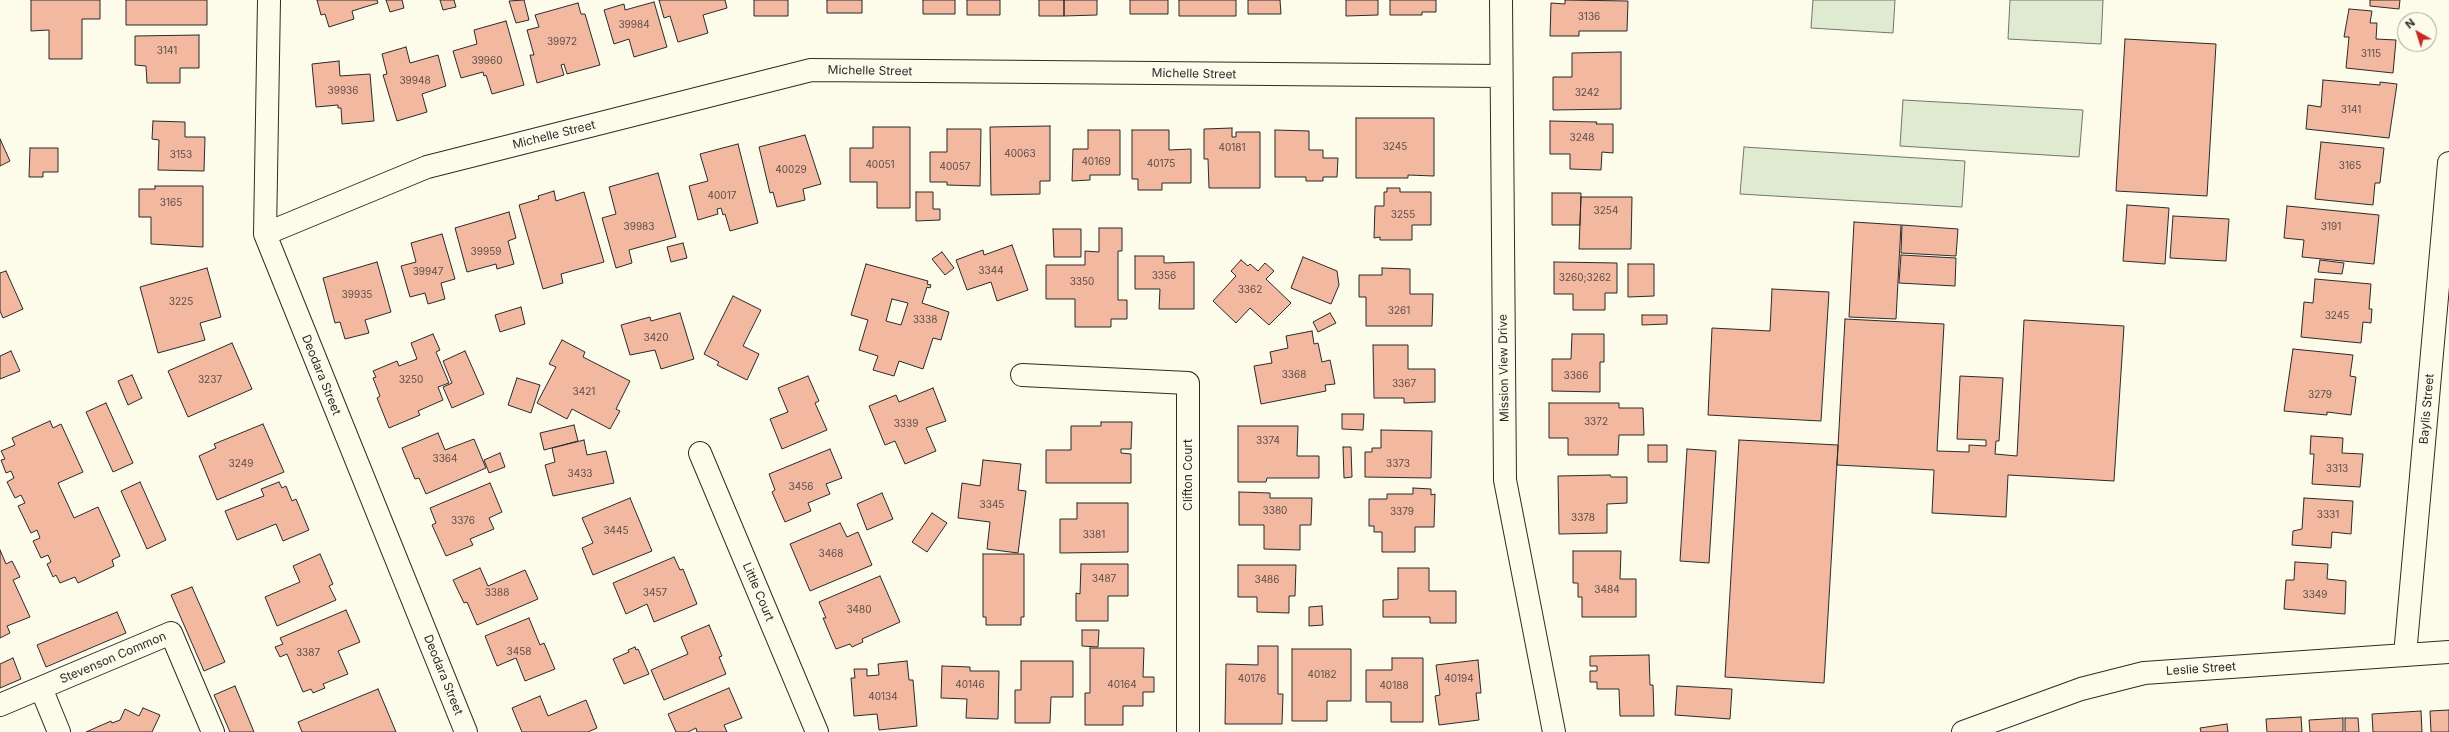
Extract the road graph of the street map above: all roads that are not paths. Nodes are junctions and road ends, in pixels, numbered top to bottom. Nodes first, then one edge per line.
1 (269, 0) edge
2 (1501, 0) edge
3 (1501, 76) junction
4 (2449, 163) edge
5 (265, 234) junction
6 (1022, 375) dead end
7 (700, 453) dead end
8 (2449, 652) edge
9 (2405, 655) junction
10 (41, 688) junction
11 (0, 705) edge
12 (60, 732) edge
13 (213, 732) edge
14 (466, 732) edge
15 (817, 732) edge
16 (1188, 732) edge
17 (1554, 732) edge
18 (1962, 732) edge

1 - 5 street, Deodara Street
2 - 3 street, Mission View Drive
3 - 5 street, Michelle Street
3 - 17 street, Mission View Drive
4 - 9 street, Baylis Street
5 - 14 street, Deodara Street
6 - 16 street, Clifton Court
7 - 15 street, Little Court
8 - 9 street, Leslie Street
9 - 18 street, Leslie Street
10 - 11 street, Stevenson Common
10 - 12 street
10 - 13 street, Stevenson Common

